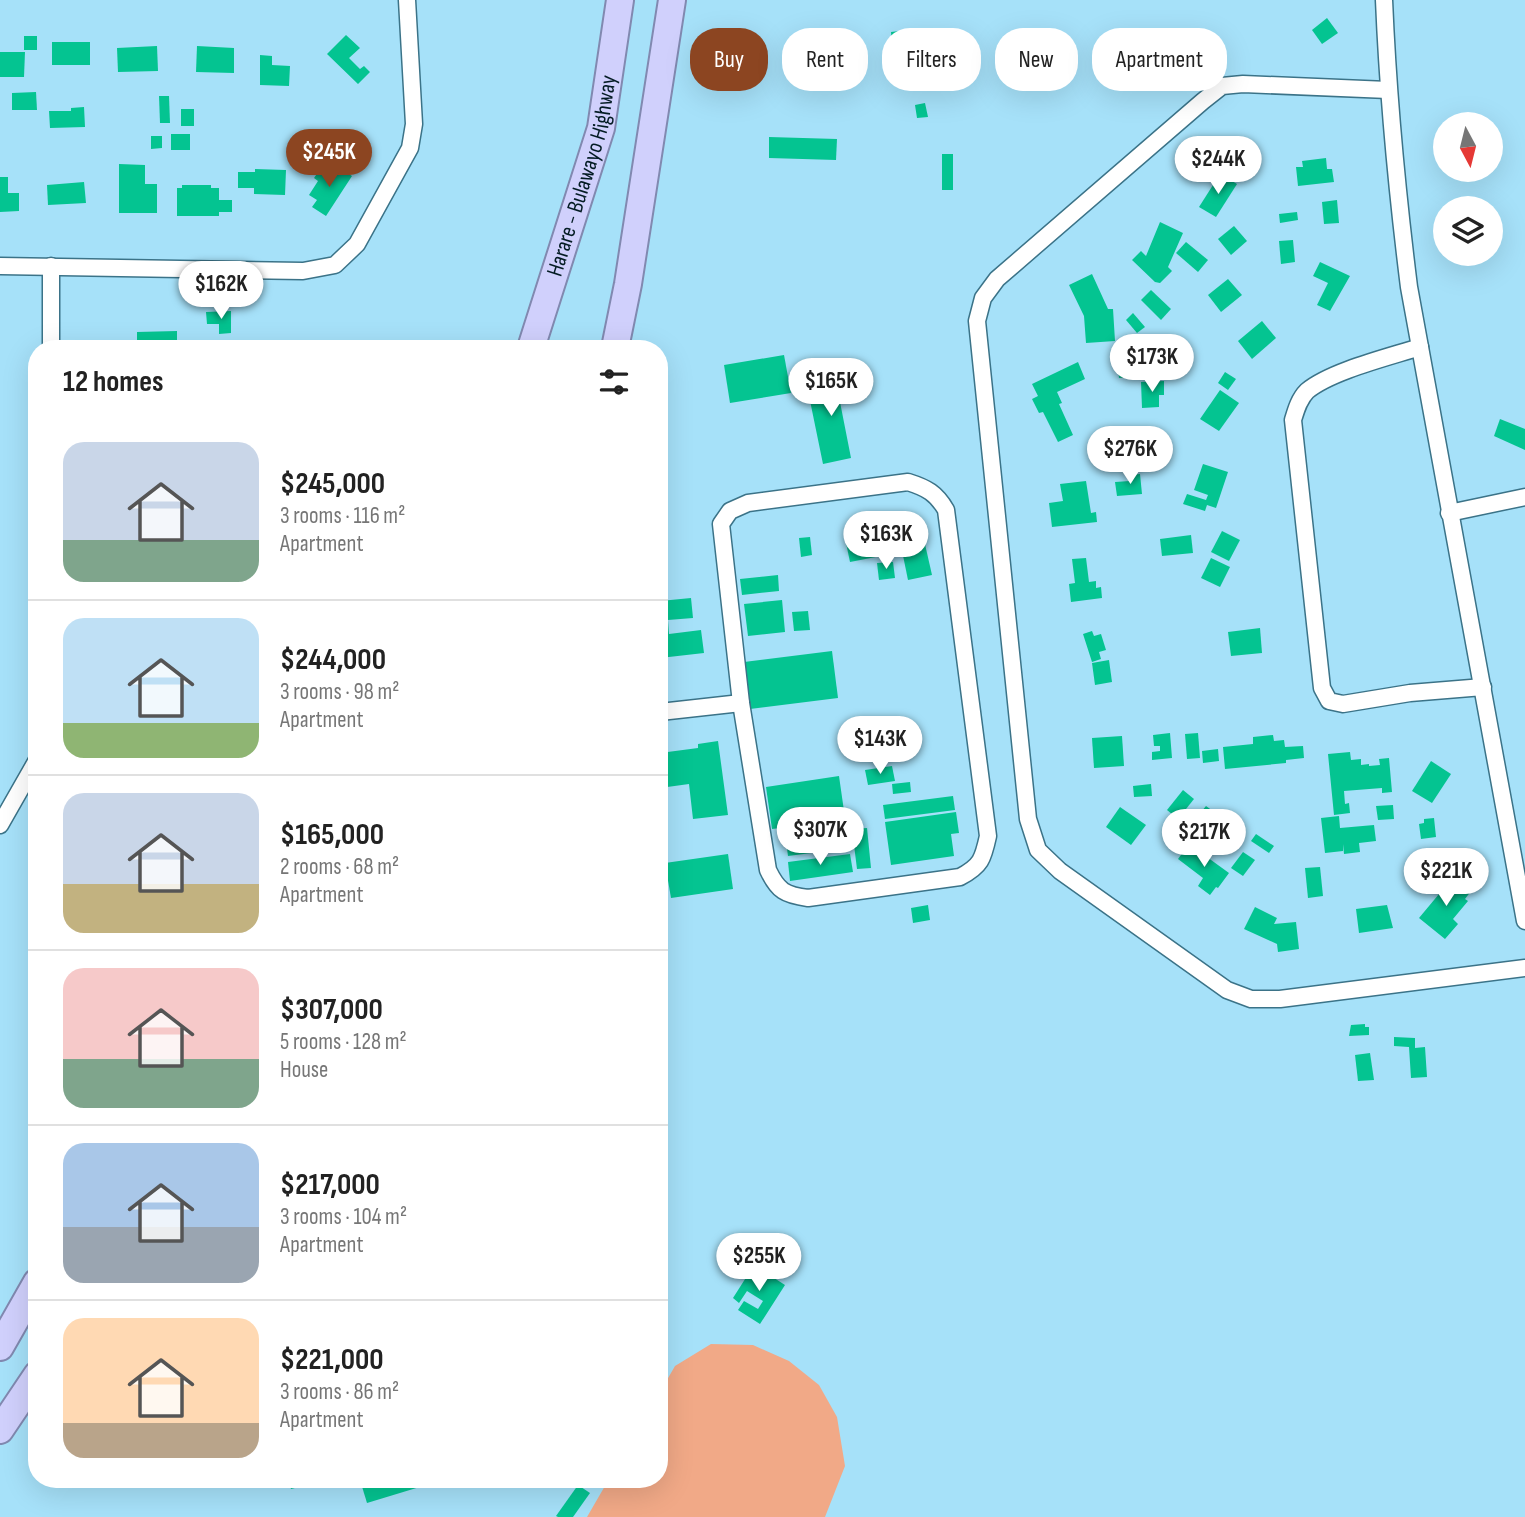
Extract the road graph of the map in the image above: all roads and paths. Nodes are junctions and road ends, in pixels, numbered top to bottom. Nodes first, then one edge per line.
1 (407, 0) edge
2 (620, 0) edge
3 (672, 0) edge
4 (1384, 0) edge
5 (1388, 90) junction
6 (0, 266) edge
7 (51, 266) junction
8 (51, 340) edge
9 (534, 340) edge
10 (617, 340) edge
11 (1420, 347) junction
12 (1525, 497) edge
13 (1449, 513) junction
14 (1483, 687) junction
15 (740, 703) junction
16 (668, 711) edge
17 (28, 776) edge
18 (0, 825) edge
19 (1525, 921) edge
20 (1525, 968) edge
21 (28, 1298) edge
22 (0, 1347) edge
23 (28, 1388) edge
24 (0, 1430) edge

1 - 7 street
2 - 9 highway, Harare - Bulawayo Highway
3 - 10 highway
4 - 5 street
5 - 11 street
5 - 20 street
6 - 7 street
7 - 8 street
11 - 13 street
11 - 14 street
12 - 13 street
13 - 14 street
14 - 19 street
15 - 15 street
15 - 16 street
17 - 18 street
21 - 22 highway
23 - 24 highway

